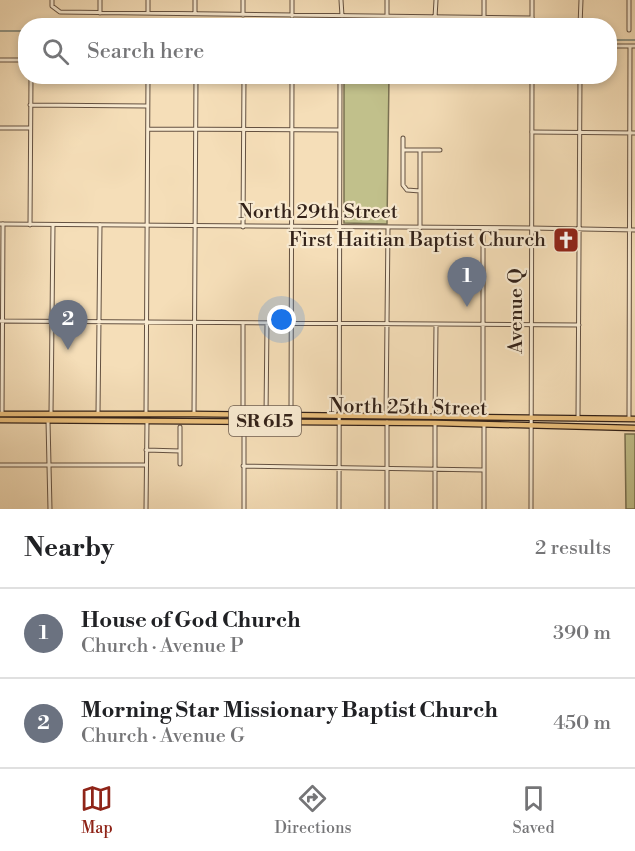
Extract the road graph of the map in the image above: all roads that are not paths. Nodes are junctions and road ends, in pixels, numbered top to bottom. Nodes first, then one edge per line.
1 (52, 0) edge
2 (100, 0) edge
3 (148, 0) edge
4 (195, 0) edge
5 (243, 0) edge
6 (292, 0) edge
7 (341, 0) edge
8 (387, 0) edge
9 (436, 0) edge
10 (484, 0) edge
11 (532, 0) edge
12 (581, 0) edge
13 (629, 0) edge
14 (148, 13) junction
15 (195, 13) junction
16 (100, 14) junction
17 (243, 15) junction
18 (292, 16) junction
19 (342, 16) junction
20 (387, 16) junction
21 (435, 18) junction
22 (484, 18) junction
23 (532, 18) joint
24 (580, 18) edge
25 (629, 30) dead end
26 (617, 46) edge
27 (630, 46) junction
28 (635, 46) edge
29 (0, 60) edge
30 (18, 60) edge
31 (31, 84) edge
32 (148, 84) edge
33 (196, 84) edge
34 (244, 84) edge
35 (292, 84) edge
36 (340, 84) edge
37 (532, 84) edge
38 (580, 84) edge
39 (30, 105) junction
40 (147, 106) junction
41 (0, 128) edge
42 (30, 128) junction
43 (148, 129) junction
44 (195, 130) junction
45 (243, 130) junction
46 (292, 130) junction
47 (340, 130) junction
48 (532, 132) junction
49 (580, 132) junction
50 (628, 133) junction
51 (635, 133) edge
52 (403, 138) dead end
53 (403, 150) junction
54 (420, 150) junction
55 (440, 150) dead end
56 (420, 191) junction
57 (2, 224) edge
58 (30, 225) junction
59 (53, 225) junction
60 (100, 225) junction
61 (147, 226) junction
62 (195, 226) junction
63 (243, 227) junction
64 (292, 227) junction
65 (340, 227) junction
66 (388, 228) junction
67 (420, 228) junction
68 (483, 228) junction
69 (531, 228) junction
70 (581, 229) junction
71 (628, 230) junction
72 (635, 230) edge
73 (2, 321) edge
74 (52, 321) junction
75 (98, 322) junction
76 (147, 322) junction
77 (196, 322) junction
78 (243, 323) junction
79 (267, 323) junction
80 (292, 323) junction
81 (339, 324) junction
82 (387, 324) junction
83 (436, 325) junction
84 (579, 325) junction
85 (483, 326) junction
86 (531, 326) junction
87 (51, 414) junction
88 (88, 414) junction
89 (98, 414) junction
90 (146, 414) junction
91 (194, 414) junction
92 (266, 415) junction
93 (283, 415) junction
94 (291, 415) junction
95 (0, 416) edge
96 (243, 418) junction
97 (531, 418) junction
98 (340, 419) junction
99 (386, 419) junction
100 (578, 419) junction
101 (48, 420) junction
102 (147, 420) junction
103 (435, 420) junction
104 (632, 420) edge
105 (484, 421) junction
106 (531, 424) junction
107 (180, 427) dead end
108 (635, 428) edge
109 (146, 450) junction
110 (180, 451) junction
111 (180, 464) dead end
112 (0, 465) edge
113 (49, 465) junction
114 (146, 465) junction
115 (243, 466) junction
116 (339, 469) junction
117 (387, 469) junction
118 (435, 470) junction
119 (483, 470) junction
120 (50, 509) edge
121 (146, 509) edge
122 (244, 509) edge
123 (339, 509) edge
124 (387, 509) edge
125 (435, 509) edge
126 (484, 509) edge
127 (531, 509) edge

1 - 16 street
2 - 16 street
3 - 14 street
4 - 15 street
5 - 17 street
6 - 18 street
7 - 19 street
8 - 20 street
9 - 21 street
10 - 22 street
11 - 23 street
12 - 24 street
13 - 25 street
14 - 15 street
14 - 16 street
15 - 17 street
17 - 18 street
18 - 19 street
19 - 20 street
20 - 21 street
21 - 22 street
22 - 23 street
26 - 27 street
27 - 28 street
27 - 50 street
29 - 30 street
31 - 39 street
32 - 40 street
33 - 44 street
34 - 45 street
35 - 46 street
36 - 47 street
37 - 48 street, Avenue Q
38 - 49 street
39 - 40 street
39 - 42 street
40 - 43 street
41 - 42 street
42 - 58 street
43 - 44 street
43 - 61 street
44 - 45 street
44 - 62 street
45 - 46 street
45 - 63 street
46 - 47 street
46 - 64 street
47 - 65 street
48 - 49 street
48 - 69 street, Avenue Q
49 - 50 street
49 - 70 street
50 - 51 street
50 - 71 street
52 - 53 street
53 - 54 street
53 - 56 street
54 - 55 street
54 - 56 street
56 - 67 street
57 - 58 street, North 29th Street
57 - 73 street
58 - 59 street, North 29th Street
59 - 60 street, North 29th Street
59 - 74 street
60 - 61 street, North 29th Street
60 - 75 street
61 - 62 street, North 29th Street
61 - 76 street
62 - 63 street, North 29th Street
62 - 77 street
63 - 64 street, North 29th Street
64 - 65 street, North 29th Street
64 - 80 street
65 - 66 street, North 29th Street
65 - 81 street
66 - 67 street, North 29th Street
66 - 82 street
67 - 68 street, North 29th Street
68 - 69 street, North 29th Street
68 - 85 street
69 - 70 street, North 29th Street
69 - 86 street, Avenue Q
70 - 71 street, North 29th Street
70 - 84 street
71 - 72 street, North 29th Street
71 - 104 street
73 - 74 street
73 - 95 street
74 - 75 street
74 - 87 street
75 - 76 street
75 - 89 street
76 - 77 street
76 - 90 street
77 - 78 street
77 - 91 street
78 - 79 street
78 - 96 street
79 - 80 street
79 - 92 street
80 - 81 street
80 - 94 street
81 - 82 street
81 - 98 street
82 - 83 street
82 - 99 street
83 - 85 street
83 - 103 street
84 - 86 street
84 - 100 street
85 - 86 street
85 - 105 street
86 - 97 street, Avenue Q
87 - 88 main road, North 25th Street / SR 615
87 - 95 main road, North 25th Street / SR 615
88 - 89 main road, North 25th Street / SR 615
88 - 101 main road
89 - 90 main road, North 25th Street / SR 615
90 - 91 main road, North 25th Street / SR 615
90 - 102 street
91 - 96 main road, North 25th Street / SR 615
92 - 93 main road, North 25th Street / SR 615
92 - 96 main road, North 25th Street / SR 615
93 - 94 main road, North 25th Street / SR 615
93 - 96 main road
94 - 98 main road, North 25th Street / SR 615
95 - 101 main road, North 25th Street / SR 615
96 - 98 main road, North 25th Street / SR 615
96 - 102 main road, North 25th Street / SR 615
96 - 115 street
97 - 100 main road, North 25th Street / SR 615
97 - 105 main road, North 25th Street / SR 615
97 - 106 street, Avenue Q
98 - 99 main road, North 25th Street / SR 615
98 - 116 street
99 - 103 main road, North 25th Street / SR 615
99 - 117 street
100 - 104 main road, North 25th Street / SR 615
101 - 102 main road, North 25th Street / SR 615
101 - 113 street
102 - 109 street
103 - 105 main road, North 25th Street / SR 615
103 - 105 main road, North 25th Street / SR 615
103 - 118 street
105 - 106 main road, North 25th Street / SR 615
105 - 119 street
106 - 108 main road, North 25th Street / SR 615
106 - 127 street, Avenue Q
107 - 110 street
109 - 110 street
109 - 114 street
110 - 111 street
112 - 113 street
113 - 114 street
113 - 120 street
114 - 121 street
115 - 116 street
115 - 122 street
116 - 117 street
116 - 123 street
117 - 118 street
117 - 124 street
118 - 119 street
118 - 125 street
119 - 126 street

